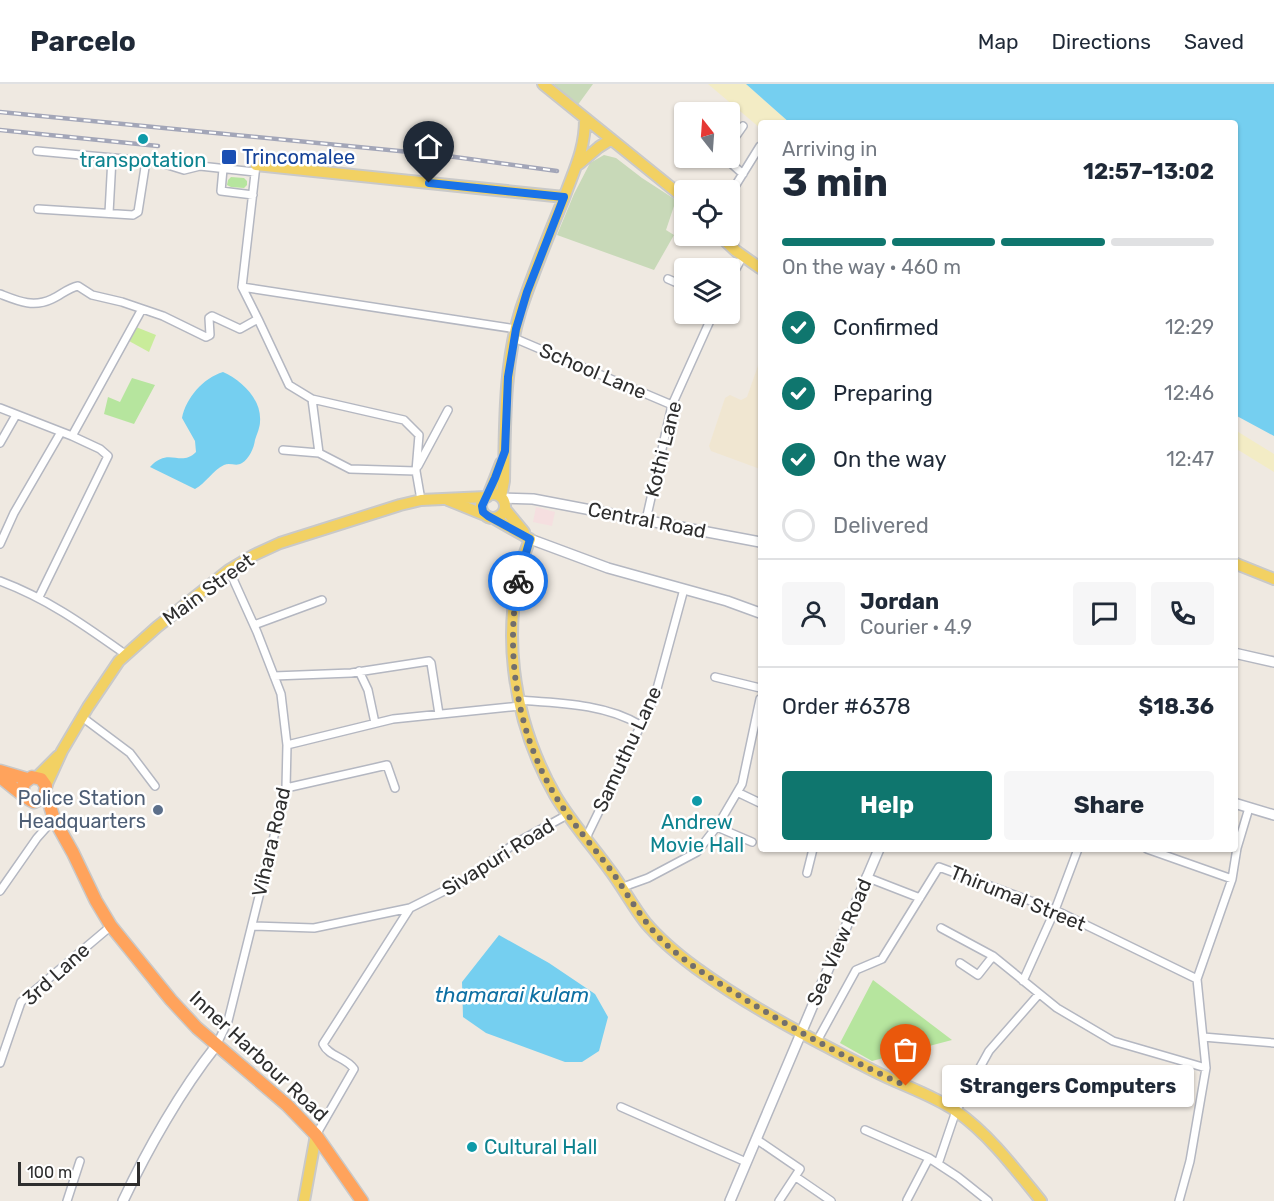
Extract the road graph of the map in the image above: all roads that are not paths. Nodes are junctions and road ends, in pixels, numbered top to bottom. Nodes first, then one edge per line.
1 (543, 84) edge
2 (585, 119) junction
3 (743, 126) dead end
4 (740, 130) edge
5 (610, 140) junction
6 (758, 149) edge
7 (37, 152) dead end
8 (112, 158) junction
9 (146, 161) junction
10 (578, 164) junction
11 (223, 168) junction
12 (736, 168) edge
13 (256, 169) junction
14 (743, 174) junction
15 (739, 180) edge
16 (674, 190) edge
17 (253, 195) junction
18 (564, 197) junction
19 (38, 209) dead end
20 (109, 213) junction
21 (731, 246) edge
22 (742, 256) junction
23 (740, 260) edge
24 (758, 267) edge
25 (668, 279) dead end
26 (674, 282) edge
27 (242, 287) junction
28 (0, 294) edge
29 (142, 309) junction
30 (258, 318) junction
31 (708, 324) edge
32 (515, 333) junction
33 (312, 399) junction
34 (672, 405) junction
35 (0, 408) edge
36 (448, 410) dead end
37 (16, 415) junction
38 (60, 432) junction
39 (72, 436) junction
40 (0, 443) edge
41 (283, 450) dead end
42 (505, 451) junction
43 (319, 453) junction
44 (416, 471) junction
45 (487, 497) junction
46 (445, 498) junction
47 (421, 500) junction
48 (503, 503) junction
49 (489, 516) junction
50 (646, 520) junction
51 (530, 539) junction
52 (758, 542) edge
53 (0, 544) edge
54 (1238, 565) edge
55 (229, 570) junction
56 (1274, 579) edge
57 (0, 581) edge
58 (684, 590) junction
59 (39, 597) junction
60 (322, 600) dead end
61 (758, 613) edge
62 (254, 625) junction
63 (125, 654) junction
64 (1238, 654) edge
65 (1274, 662) edge
66 (359, 671) junction
67 (274, 676) junction
68 (715, 677) dead end
69 (758, 688) edge
70 (519, 703) junction
71 (758, 710) edge
72 (439, 714) junction
73 (82, 717) junction
74 (375, 723) junction
75 (640, 725) junction
76 (287, 745) junction
77 (62, 751) junction
78 (0, 771) edge
79 (0, 777) edge
80 (32, 778) junction
81 (155, 786) dead end
82 (285, 788) junction
83 (395, 788) dead end
84 (46, 790) junction
85 (22, 793) junction
86 (739, 793) junction
87 (34, 802) junction
88 (758, 802) edge
89 (1238, 804) edge
90 (1249, 808) junction
91 (567, 814) junction
92 (1274, 814) edge
93 (54, 819) junction
94 (717, 827) junction
95 (586, 838) junction
96 (752, 842) dead end
97 (1238, 845) edge
98 (812, 852) edge
99 (878, 852) edge
100 (1076, 852) edge
101 (1156, 852) edge
102 (1236, 852) edge
103 (807, 873) dead end
104 (866, 878) junction
105 (1232, 879) junction
106 (623, 887) junction
107 (0, 891) edge
108 (920, 898) junction
109 (410, 908) junction
110 (1055, 910) junction
111 (111, 926) junction
112 (252, 926) junction
113 (940, 928) dead end
114 (993, 956) junction
115 (960, 963) dead end
116 (1197, 979) junction
117 (1023, 981) junction
118 (1039, 994) junction
119 (0, 1030) edge
120 (9, 1032) junction
121 (802, 1032) junction
122 (1203, 1037) junction
123 (816, 1041) junction
124 (1274, 1043) edge
125 (216, 1046) junction
126 (0, 1063) edge
127 (1206, 1068) junction
128 (621, 1107) dead end
129 (956, 1111) junction
130 (865, 1130) dead end
131 (316, 1135) junction
132 (756, 1139) junction
133 (929, 1158) junction
134 (80, 1161) dead end
135 (746, 1162) junction
136 (938, 1164) junction
137 (796, 1177) junction
138 (907, 1200) edge
139 (67, 1201) edge
140 (123, 1201) edge
141 (304, 1201) edge
142 (362, 1201) edge
143 (730, 1201) edge
144 (781, 1201) edge
145 (831, 1201) edge
146 (988, 1201) edge
147 (1041, 1201) edge
148 (1179, 1201) edge

1 - 2 main road
2 - 5 main road
2 - 10 main road
3 - 4 street
5 - 10 main road
5 - 16 main road
6 - 14 street
7 - 8 street
8 - 9 street
8 - 20 street
9 - 11 street
9 - 20 street
10 - 18 main road
11 - 13 street
11 - 17 street
12 - 14 street
13 - 17 street
13 - 18 main road
14 - 15 street
17 - 27 street
18 - 32 main road
19 - 20 street
21 - 22 main road
22 - 23 street
22 - 24 main road
25 - 26 street
27 - 30 street
27 - 32 street, School Lane
28 - 29 street
29 - 30 street
29 - 39 street
30 - 33 street
31 - 34 street, Kothi Lane
32 - 34 street, School Lane
32 - 42 main road
33 - 43 street
33 - 44 street
34 - 50 street, Kothi Lane
35 - 37 street
36 - 44 street
37 - 38 street
37 - 40 street
38 - 39 street
38 - 53 street
39 - 59 street
41 - 43 street
42 - 45 main road
42 - 48 main road
43 - 44 street
44 - 47 street
45 - 46 main road, Main Street
45 - 48 main road
45 - 49 main road
46 - 47 main road, Main Street
46 - 49 main road, Main Street
47 - 55 main road, Main Street
48 - 49 main road
48 - 50 main road, Central Road
48 - 51 main road
49 - 51 main road, Main Street
50 - 52 main road, Central Road
51 - 58 main road, Main Street
51 - 70 main road
54 - 56 main road
55 - 62 street, Vihara Road
55 - 63 main road, Main Street
57 - 59 street
58 - 61 main road, Main Street
58 - 75 street, Samuthu Lane
59 - 63 street
60 - 62 street
62 - 67 street, Vihara Road
63 - 73 main road, Main Street
64 - 65 main road
66 - 67 street
66 - 72 street
66 - 74 street
67 - 76 street, Vihara Road
68 - 69 street
70 - 72 street
70 - 75 street
70 - 91 main road
71 - 86 street
72 - 74 street
73 - 77 main road, Main Street
73 - 81 street
74 - 76 street
75 - 95 street, Samuthu Lane
76 - 82 street, Vihara Road
77 - 80 main road, Main Street
77 - 84 main road, Main Street
78 - 80 highway
79 - 85 highway
80 - 84 highway
80 - 85 highway
82 - 83 street
82 - 112 street, Vihara Road
84 - 87 highway
84 - 93 highway, Inner Harbour Road
85 - 87 highway
86 - 88 street
86 - 94 street
87 - 93 highway, Inner Harbour Road
89 - 90 main road
90 - 92 main road
90 - 97 street
91 - 95 main road
91 - 109 street, Sivapuri Road
93 - 107 street
93 - 111 highway, Inner Harbour Road
94 - 96 street
94 - 106 street
95 - 106 main road
98 - 103 street
99 - 104 main road, Sea View Road
100 - 110 street
101 - 105 street
102 - 105 street
104 - 108 street
104 - 121 main road, Sea View Road
105 - 116 street
106 - 121 main road
108 - 110 street, Thirumal Street
108 - 123 street, Thirumal Street
109 - 112 street, Sivapuri Road
109 - 131 street
110 - 116 street, Thirumal Street
110 - 117 street
111 - 120 street, 3rd Lane
111 - 125 highway, Inner Harbour Road
112 - 125 street, Vihara Road
113 - 114 street
114 - 115 street
114 - 117 street
116 - 122 street
117 - 118 street
118 - 127 street
118 - 129 street
119 - 120 street
120 - 126 street, 3rd Lane
121 - 123 main road
121 - 132 main road, Sea View Road
122 - 124 street
122 - 127 street
123 - 129 main road
125 - 131 highway, Inner Harbour Road
125 - 140 main road
127 - 148 street
128 - 135 street
129 - 136 street
129 - 147 main road
130 - 133 street
131 - 141 main road
131 - 142 highway, Inner Harbour Road
132 - 135 main road, Sea View Road
132 - 137 street
133 - 136 street
133 - 138 street
134 - 139 street
135 - 143 main road, Sea View Road
136 - 146 street
137 - 144 street
137 - 145 street

